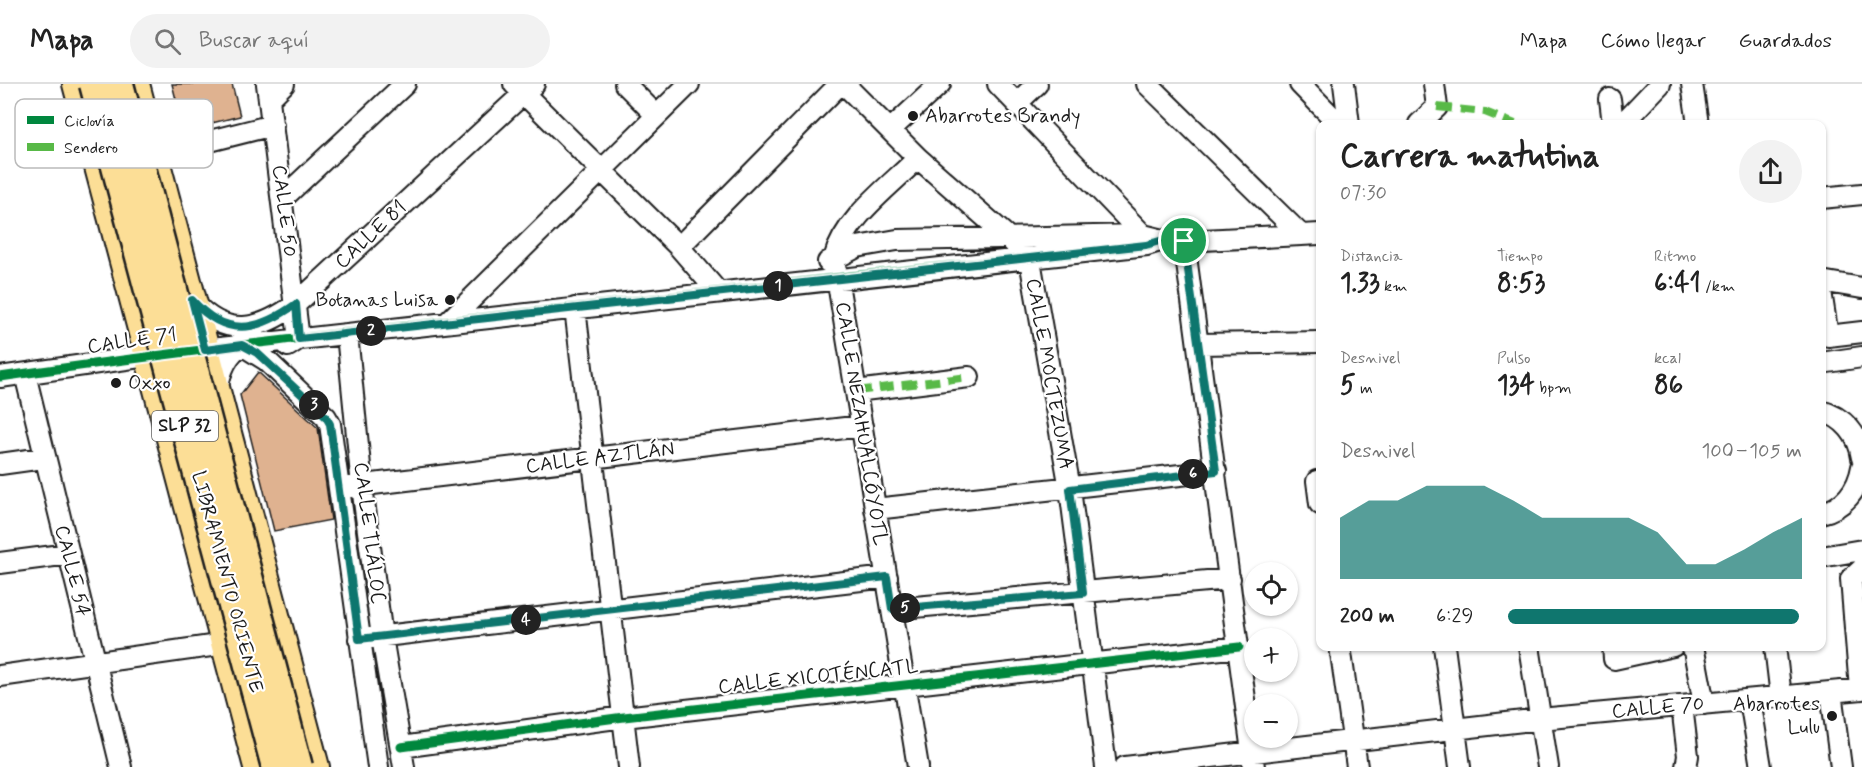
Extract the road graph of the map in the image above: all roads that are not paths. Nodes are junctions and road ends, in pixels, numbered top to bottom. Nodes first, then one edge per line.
1 (76, 84) edge
2 (94, 84) edge
3 (119, 84) edge
4 (136, 84) edge
5 (284, 84) edge
6 (405, 84) edge
7 (625, 84) edge
8 (689, 84) edge
9 (842, 84) edge
10 (940, 84) edge
11 (998, 84) edge
12 (1037, 84) edge
13 (1147, 84) edge
14 (1300, 84) edge
15 (1344, 84) edge
16 (1434, 84) edge
17 (1660, 84) edge
18 (1692, 84) edge
19 (524, 87) edge
20 (268, 92) edge
21 (80, 99) edge
22 (98, 99) edge
23 (123, 99) edge
24 (140, 99) edge
25 (1610, 99) dead end
26 (1017, 103) junction
27 (656, 115) junction
28 (1335, 120) edge
29 (1348, 120) edge
30 (1423, 120) edge
31 (1613, 120) edge
32 (1626, 120) edge
33 (1697, 120) edge
34 (273, 125) junction
35 (890, 130) junction
36 (213, 140) edge
37 (918, 158) junction
38 (99, 168) edge
39 (116, 168) edge
40 (141, 168) edge
41 (158, 168) edge
42 (600, 172) junction
43 (1862, 194) edge
44 (1826, 197) edge
45 (282, 199) junction
46 (1310, 234) edge
47 (1009, 238) junction
48 (1151, 240) junction
49 (1184, 241) junction
50 (679, 247) junction
51 (1029, 260) junction
52 (835, 268) junction
53 (1826, 282) edge
54 (1862, 288) edge
55 (718, 292) junction
56 (192, 300) junction
57 (296, 304) junction
58 (575, 308) junction
59 (139, 317) junction
60 (448, 322) junction
61 (1826, 323) edge
62 (1862, 332) edge
63 (347, 334) junction
64 (299, 339) junction
65 (1316, 342) edge
66 (1198, 344) junction
67 (242, 345) junction
68 (205, 350) junction
69 (150, 355) junction
70 (1862, 357) edge
71 (1826, 362) edge
72 (275, 368) junction
73 (25, 374) junction
74 (0, 377) edge
75 (969, 377) dead end
76 (856, 391) junction
77 (217, 395) junction
78 (164, 409) junction
79 (1826, 413) edge
80 (862, 426) junction
81 (43, 458) junction
82 (1862, 458) edge
83 (593, 459) junction
84 (0, 464) edge
85 (1862, 467) edge
86 (1216, 471) junction
87 (362, 486) junction
88 (339, 488) junction
89 (1070, 489) junction
90 (875, 509) junction
91 (1826, 511) edge
92 (1862, 550) edge
93 (69, 554) junction
94 (1826, 556) edge
95 (0, 562) edge
96 (1862, 569) edge
97 (887, 577) junction
98 (1230, 579) junction
99 (1083, 593) junction
100 (892, 609) junction
101 (611, 610) junction
102 (382, 637) junction
103 (359, 639) junction
104 (225, 644) junction
105 (1239, 647) junction
106 (1341, 651) edge
107 (1445, 651) edge
108 (1531, 651) edge
109 (1613, 651) edge
110 (1634, 651) edge
111 (1694, 651) edge
112 (1776, 651) edge
113 (93, 662) junction
114 (1093, 664) junction
115 (0, 675) edge
116 (905, 685) junction
117 (1861, 689) edge
118 (1831, 692) junction
119 (1781, 697) junction
120 (1750, 700) junction
121 (1704, 704) junction
122 (1682, 706) junction
123 (624, 717) junction
124 (1540, 719) junction
125 (1455, 728) junction
126 (1353, 739) junction
127 (401, 747) junction
128 (1253, 759) edge
129 (115, 766) edge
130 (257, 767) edge
131 (276, 767) edge
132 (298, 767) edge
133 (316, 767) edge
134 (378, 767) edge
135 (404, 767) edge
136 (629, 767) edge
137 (918, 767) edge
138 (1106, 767) edge
139 (1125, 767) edge
140 (1357, 767) edge
141 (1460, 767) edge
142 (1548, 767) edge
143 (1686, 767) edge
144 (1761, 767) edge
145 (1841, 767) edge

1 - 21 main road
2 - 22 highway, LIBRAMIENTO ORIENTE / SLP 32, bridge
3 - 23 highway, LIBRAMIENTO ORIENTE / SLP 32, bridge
4 - 24 main road, LIBRAMIENTO ORIENTE
5 - 20 street
6 - 45 street
7 - 27 street
8 - 27 street
9 - 35 street, CALLE MOCTEZUMA
9 - 50 street
10 - 35 street
11 - 26 street
12 - 26 street
13 - 46 street
14 - 28 street
15 - 29 street
16 - 30 street
17 - 32 street
18 - 33 street
19 - 42 street
19 - 57 street, CALLE 81
20 - 34 street, CALLE 50
25 - 31 street
26 - 48 street
27 - 42 street
34 - 36 street
34 - 45 street, CALLE 50
35 - 37 street, CALLE MOCTEZUMA
37 - 47 street, CALLE MOCTEZUMA
37 - 52 street
38 - 59 main road
39 - 131 highway, LIBRAMIENTO ORIENTE / SLP 32, bridge
40 - 132 highway, LIBRAMIENTO ORIENTE / SLP 32, bridge
41 - 56 main road, LIBRAMIENTO ORIENTE
42 - 50 street
42 - 60 street
43 - 44 street
45 - 57 street, CALLE 50
46 - 49 street, CALLE 71
47 - 48 street, CALLE 71
47 - 51 street, CALLE MOCTEZUMA
47 - 52 street, CALLE 71
48 - 49 street, CALLE 71
48 - 51 street, CALLE 71
49 - 66 street
50 - 55 street
51 - 52 street, CALLE 71
51 - 89 street, CALLE MOCTEZUMA
52 - 55 street, CALLE 71
52 - 76 street, CALLE NEZAHUALCÓYOTL
53 - 54 street
55 - 58 street, CALLE 71
56 - 57 street, CALLE 81
56 - 59 main road
56 - 68 main road, LIBRAMIENTO ORIENTE
57 - 64 street, CALLE 50
58 - 60 street, CALLE 71
58 - 83 street
59 - 69 main road
60 - 63 street, CALLE 71
61 - 62 street
63 - 64 street, CALLE 71
63 - 87 street, CALLE TLÁLOC
64 - 67 street, CALLE 71
64 - 72 street
65 - 66 street
66 - 86 street
67 - 68 street, CALLE 71
67 - 72 street, CALLE TLÁLOC
67 - 77 street
68 - 69 street, CALLE 71
68 - 77 main road, LIBRAMIENTO ORIENTE
69 - 73 street, CALLE 71
69 - 78 main road
70 - 71 street
72 - 88 street, CALLE TLÁLOC
73 - 74 street, CALLE 71
73 - 81 street, CALLE 54
75 - 76 street
76 - 80 street, CALLE NEZAHUALCÓYOTL
77 - 78 main road
77 - 133 main road, LIBRAMIENTO ORIENTE
78 - 104 main road
79 - 82 street
80 - 83 street, CALLE AZTLÁN
80 - 90 street, CALLE NEZAHUALCÓYOTL
81 - 84 street
81 - 93 street, CALLE 54
83 - 87 street, CALLE AZTLÁN
83 - 101 street
85 - 91 street
86 - 89 street
86 - 98 street
87 - 88 street, CALLE AZTLÁN
87 - 102 street, CALLE TLÁLOC
88 - 103 street, CALLE TLÁLOC
89 - 90 street
89 - 99 street, CALLE MOCTEZUMA
90 - 97 street, CALLE NEZAHUALCÓYOTL
92 - 94 street
93 - 95 street
93 - 113 street, CALLE 54
96 - 117 street
97 - 100 street, CALLE NEZAHUALCÓYOTL
97 - 101 street
98 - 99 street
98 - 105 street
99 - 100 street
99 - 114 street, CALLE MOCTEZUMA
100 - 116 street, CALLE NEZAHUALCÓYOTL
101 - 102 street
101 - 123 street
102 - 103 street
102 - 127 street, CALLE TLÁLOC
103 - 134 street, CALLE TLÁLOC
104 - 113 street
104 - 130 main road
105 - 114 street, CALLE XICOTÉNCATL
105 - 128 street
106 - 126 street
107 - 125 street
108 - 124 street
109 - 110 street
111 - 121 street
112 - 119 street
113 - 115 street
113 - 129 street, CALLE 54
114 - 116 street, CALLE XICOTÉNCATL
114 - 138 street, CALLE MOCTEZUMA
116 - 123 street, CALLE XICOTÉNCATL
116 - 137 street, CALLE NEZAHUALCÓYOTL
117 - 118 street, CALLE 70
118 - 119 street, CALLE 70
118 - 145 street
119 - 120 street, CALLE 70
120 - 121 street, CALLE 70
120 - 144 street
121 - 122 street, CALLE 70
122 - 124 street, CALLE 70
122 - 143 street
123 - 127 street, CALLE XICOTÉNCATL
123 - 136 street
124 - 125 street, CALLE 70
124 - 142 street
125 - 126 street, CALLE 70
125 - 141 street
126 - 128 street, CALLE 70
126 - 140 street
127 - 135 street, CALLE TLÁLOC
128 - 139 street, CALLE 70

